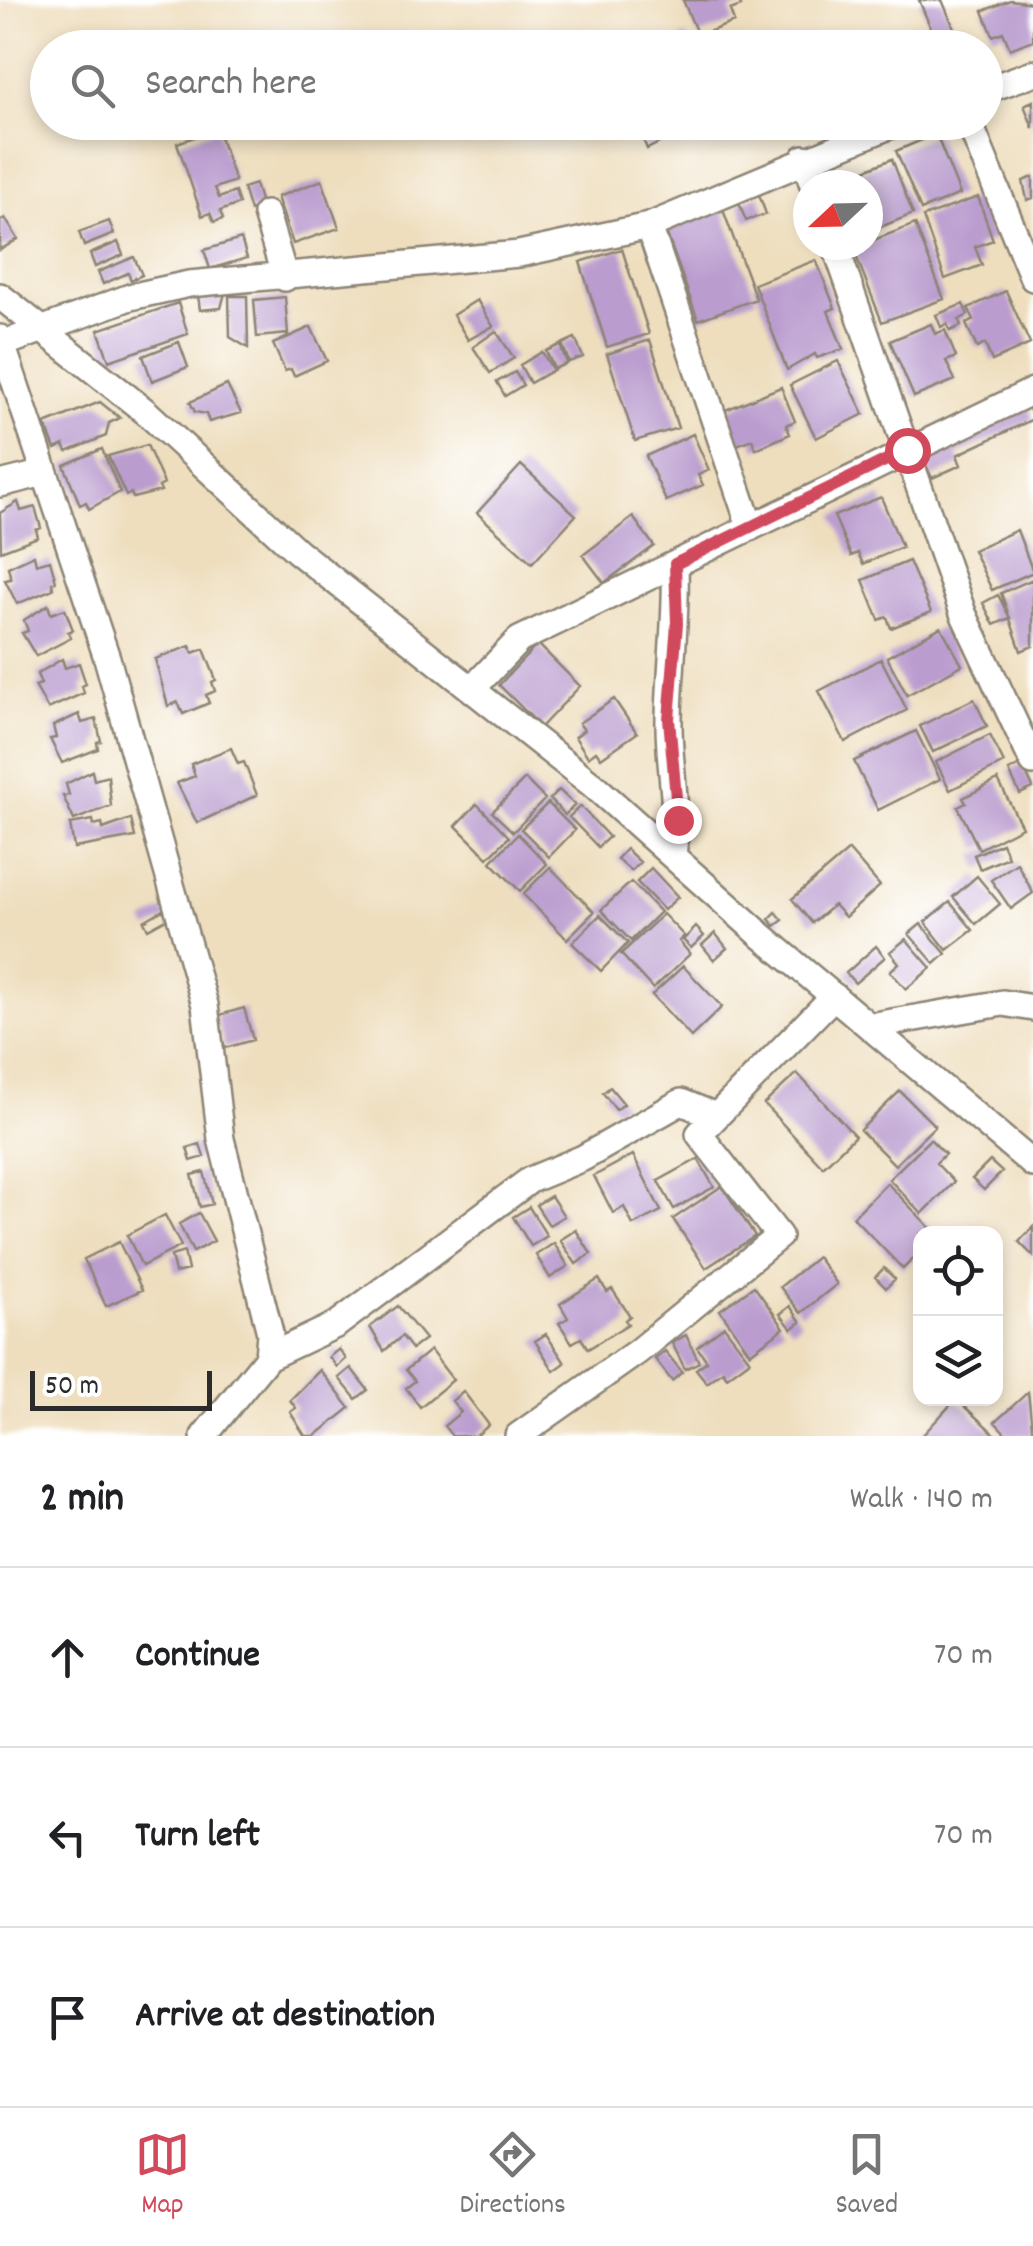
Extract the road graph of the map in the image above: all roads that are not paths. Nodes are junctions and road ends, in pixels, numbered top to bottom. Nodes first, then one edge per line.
1 (1033, 73) edge
2 (1003, 84) edge
3 (851, 140) edge
4 (977, 140) edge
5 (804, 158) junction
6 (808, 170) edge
7 (266, 214) dead end
8 (649, 226) junction
9 (839, 260) edge
10 (285, 278) junction
11 (1033, 278) edge
12 (0, 296) edge
13 (48, 330) junction
14 (1, 342) edge
15 (1033, 391) edge
16 (907, 450) junction
17 (44, 473) junction
18 (0, 484) edge
19 (750, 526) junction
20 (675, 564) junction
21 (473, 688) junction
22 (1033, 762) edge
23 (673, 856) junction
24 (834, 996) junction
25 (1033, 1008) edge
26 (869, 1026) junction
27 (716, 1116) junction
28 (1033, 1164) edge
29 (268, 1357) junction
30 (204, 1436) edge
31 (518, 1436) edge

1 - 2 street
3 - 5 street
4 - 11 street
5 - 6 street
5 - 8 street
7 - 10 street
8 - 10 street
8 - 19 street
9 - 16 street
10 - 13 street
12 - 13 street
13 - 14 street
13 - 21 street
14 - 17 street
15 - 16 street
16 - 19 street
16 - 22 street
17 - 18 street
17 - 29 street
19 - 20 street
20 - 21 street
20 - 23 street
21 - 23 street
23 - 24 street
24 - 26 street
24 - 27 street
25 - 26 street
26 - 28 street
27 - 29 street
27 - 31 street
29 - 30 street

